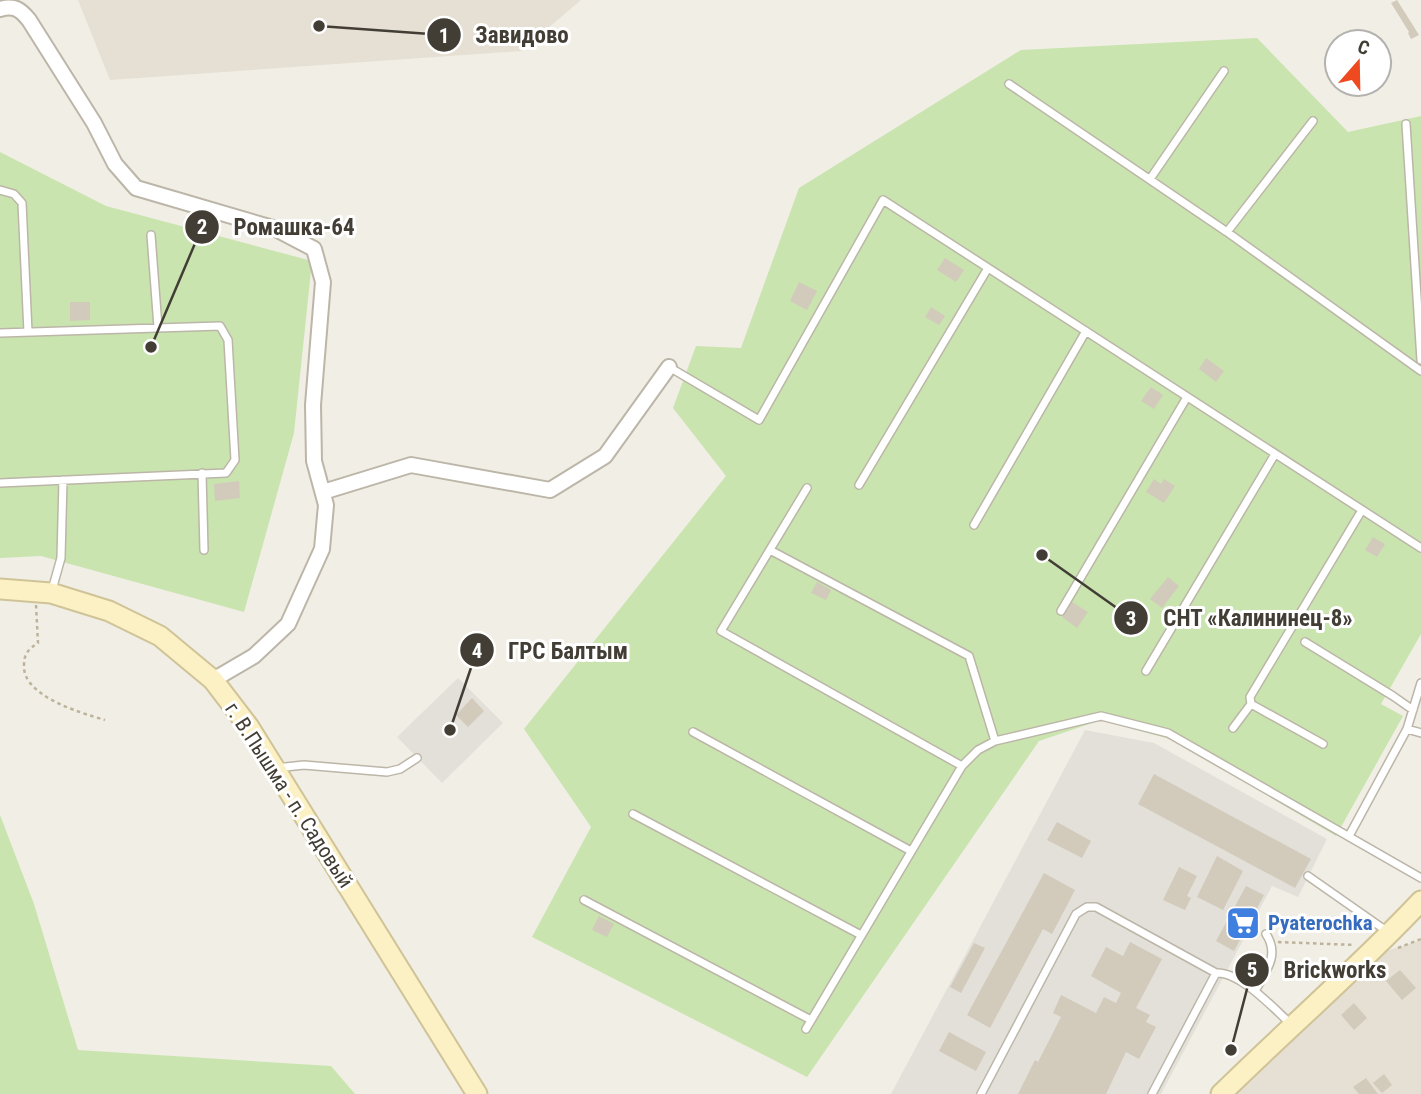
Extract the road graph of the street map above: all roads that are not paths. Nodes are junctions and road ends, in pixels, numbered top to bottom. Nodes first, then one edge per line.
1 (7, 5) edge
2 (1224, 71) dead end
3 (1009, 83) dead end
4 (1313, 121) dead end
5 (1406, 124) dead end
6 (1150, 179) junction
7 (0, 190) edge
8 (1227, 232) junction
9 (151, 235) dead end
10 (988, 268) junction
11 (158, 327) junction
12 (1086, 331) junction
13 (28, 332) junction
14 (0, 333) edge
15 (1421, 359) edge
16 (669, 367) joint
17 (1421, 371) edge
18 (1188, 397) junction
19 (1275, 454) junction
20 (202, 473) junction
21 (63, 480) junction
22 (0, 483) edge
23 (859, 485) dead end
24 (807, 488) dead end
25 (323, 492) junction
26 (1362, 510) junction
27 (974, 525) dead end
28 (1421, 548) edge
29 (204, 550) dead end
30 (770, 550) junction
31 (0, 589) edge
32 (43, 592) junction
33 (1061, 611) dead end
34 (1305, 642) dead end
35 (1146, 671) dead end
36 (213, 680) junction
37 (1421, 683) edge
38 (1251, 704) junction
39 (1413, 710) junction
40 (1233, 728) dead end
41 (1407, 729) junction
42 (693, 732) dead end
43 (1421, 733) edge
44 (995, 741) junction
45 (1323, 744) dead end
46 (417, 758) dead end
47 (962, 766) junction
48 (275, 768) junction
49 (633, 814) dead end
50 (1349, 836) junction
51 (911, 851) junction
52 (1308, 876) dead end
53 (1421, 878) edge
54 (584, 900) dead end
55 (1421, 901) edge
56 (1266, 934) dead end
57 (861, 935) junction
58 (1389, 943) junction
59 (1216, 972) junction
60 (1255, 991) junction
61 (811, 1020) junction
62 (1291, 1025) junction
63 (806, 1029) dead end
64 (477, 1094) edge
65 (981, 1094) edge
66 (1152, 1094) edge
67 (1221, 1094) edge

1 - 25 street
2 - 6 lane
3 - 6 lane
4 - 8 lane
5 - 15 lane
6 - 8 lane
7 - 13 lane
8 - 17 lane
9 - 11 lane
10 - 12 lane
10 - 16 lane
10 - 23 lane
11 - 13 lane
11 - 20 lane
12 - 18 lane
12 - 27 lane
13 - 14 lane
16 - 25 street
18 - 19 lane
18 - 33 lane
19 - 26 lane
19 - 35 lane
20 - 21 lane
20 - 29 lane
21 - 22 lane
21 - 32 lane
24 - 30 lane
25 - 36 street
26 - 28 lane
26 - 38 lane
30 - 44 lane
30 - 47 lane
31 - 32 main road, г. В.Пышма - п. Садовый
32 - 36 main road, г. В.Пышма - п. Садовый
34 - 39 lane
36 - 48 main road, г. В.Пышма - п. Садовый
37 - 39 lane
38 - 40 lane
38 - 45 lane
39 - 41 lane
41 - 43 lane
41 - 50 lane
42 - 51 lane
44 - 47 lane
44 - 50 lane
46 - 48 lane
47 - 51 lane
48 - 64 main road, г. В.Пышма - п. Садовый
49 - 57 lane
50 - 53 lane
51 - 57 lane
52 - 58 lane
54 - 61 lane
55 - 58 main road
56 - 60 lane
57 - 61 lane
58 - 62 main road
59 - 60 lane
59 - 65 lane
59 - 66 lane
60 - 62 lane
61 - 63 lane
62 - 67 main road

